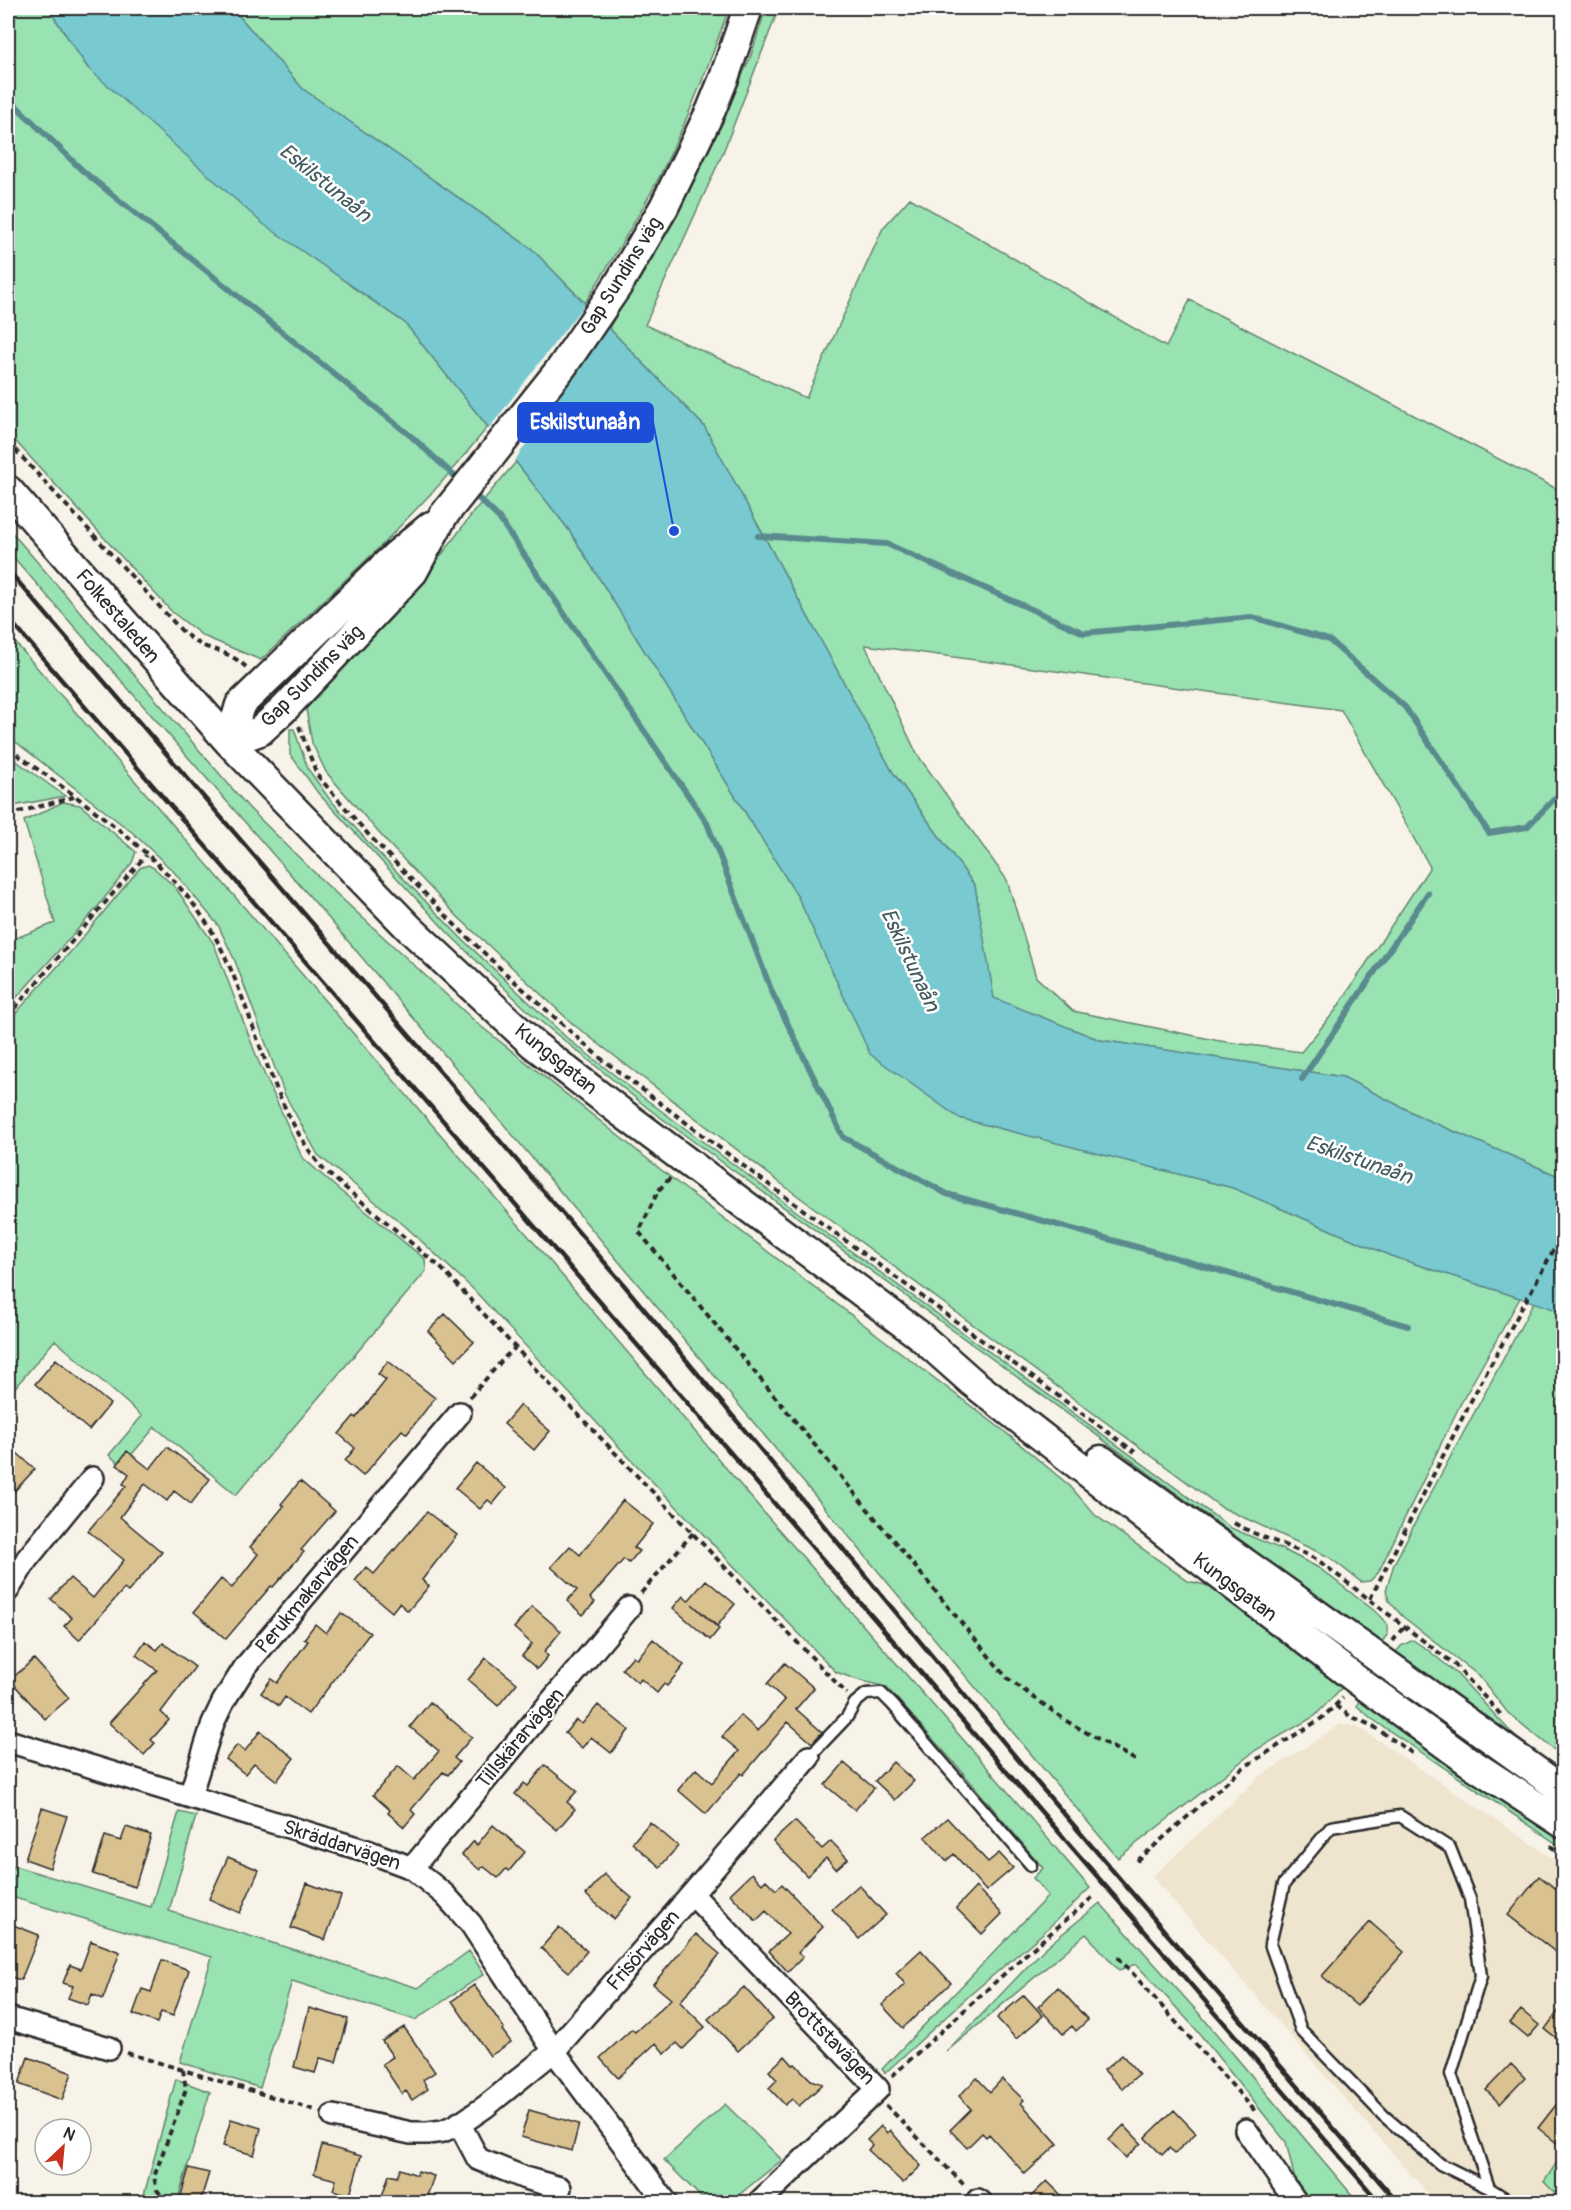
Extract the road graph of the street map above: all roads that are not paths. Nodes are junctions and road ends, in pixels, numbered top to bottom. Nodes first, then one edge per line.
1 (748, 8) edge
2 (8, 490) edge
3 (229, 742) junction
4 (919, 1335) junction
5 (460, 1413) road end
6 (93, 1478) dead end
7 (8, 1590) edge
8 (629, 1608) road end
9 (8, 1741) edge
10 (809, 1757) joint
11 (1563, 1791) edge
12 (190, 1796) junction
13 (1563, 1824) edge
14 (1031, 1865) dead end
15 (412, 1868) junction
16 (692, 1894) junction
17 (8, 2018) edge
18 (109, 2048) road end
19 (554, 2050) junction
20 (333, 2115) road end
21 (459, 2124) junction
22 (1253, 2125) road end
23 (560, 2188) dead end
24 (1489, 2188) junction
25 (666, 2202) edge
26 (759, 2202) edge
27 (1296, 2202) edge
28 (1510, 2202) edge

1 - 3 main road, Gap Sundins väg
2 - 3 main road, Folkestaleden
3 - 4 main road, Kungsgatan
4 - 11 main road, Kungsgatan
4 - 13 main road, Kungsgatan
5 - 12 street, Perukmakarvägen
6 - 7 street
8 - 15 street, Tillskärarvägen
9 - 12 street, Skräddarvägen
10 - 14 lane
10 - 16 street, Frisörvägen
12 - 15 street, Skräddarvägen
15 - 19 street, Skräddarvägen
16 - 19 street, Frisörvägen
16 - 26 street, Brottstavägen
17 - 18 street
19 - 21 street, Frisörvägen
19 - 25 street, Skräddarvägen
20 - 21 street, Frisörvägen
21 - 23 street
22 - 27 street
24 - 24 lane
24 - 28 lane

